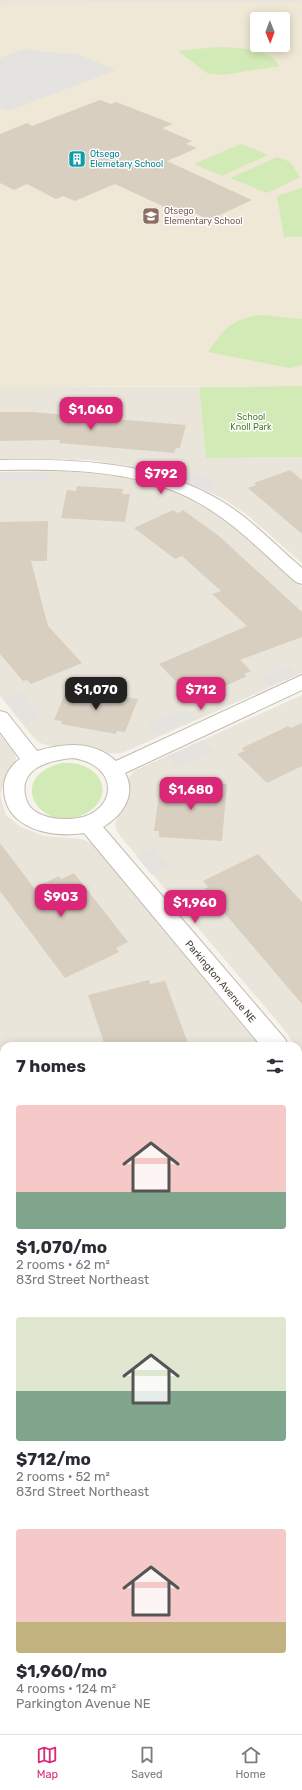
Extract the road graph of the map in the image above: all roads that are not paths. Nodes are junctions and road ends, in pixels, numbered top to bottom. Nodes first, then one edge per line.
1 (0, 465) edge
2 (302, 578) edge
3 (302, 682) edge
4 (0, 718) edge
5 (34, 761) junction
6 (114, 770) junction
7 (88, 824) junction
8 (273, 1042) edge

1 - 2 street
3 - 6 street
4 - 5 street
5 - 6 street
5 - 7 street
6 - 7 street
7 - 8 street, Parkington Avenue NE

